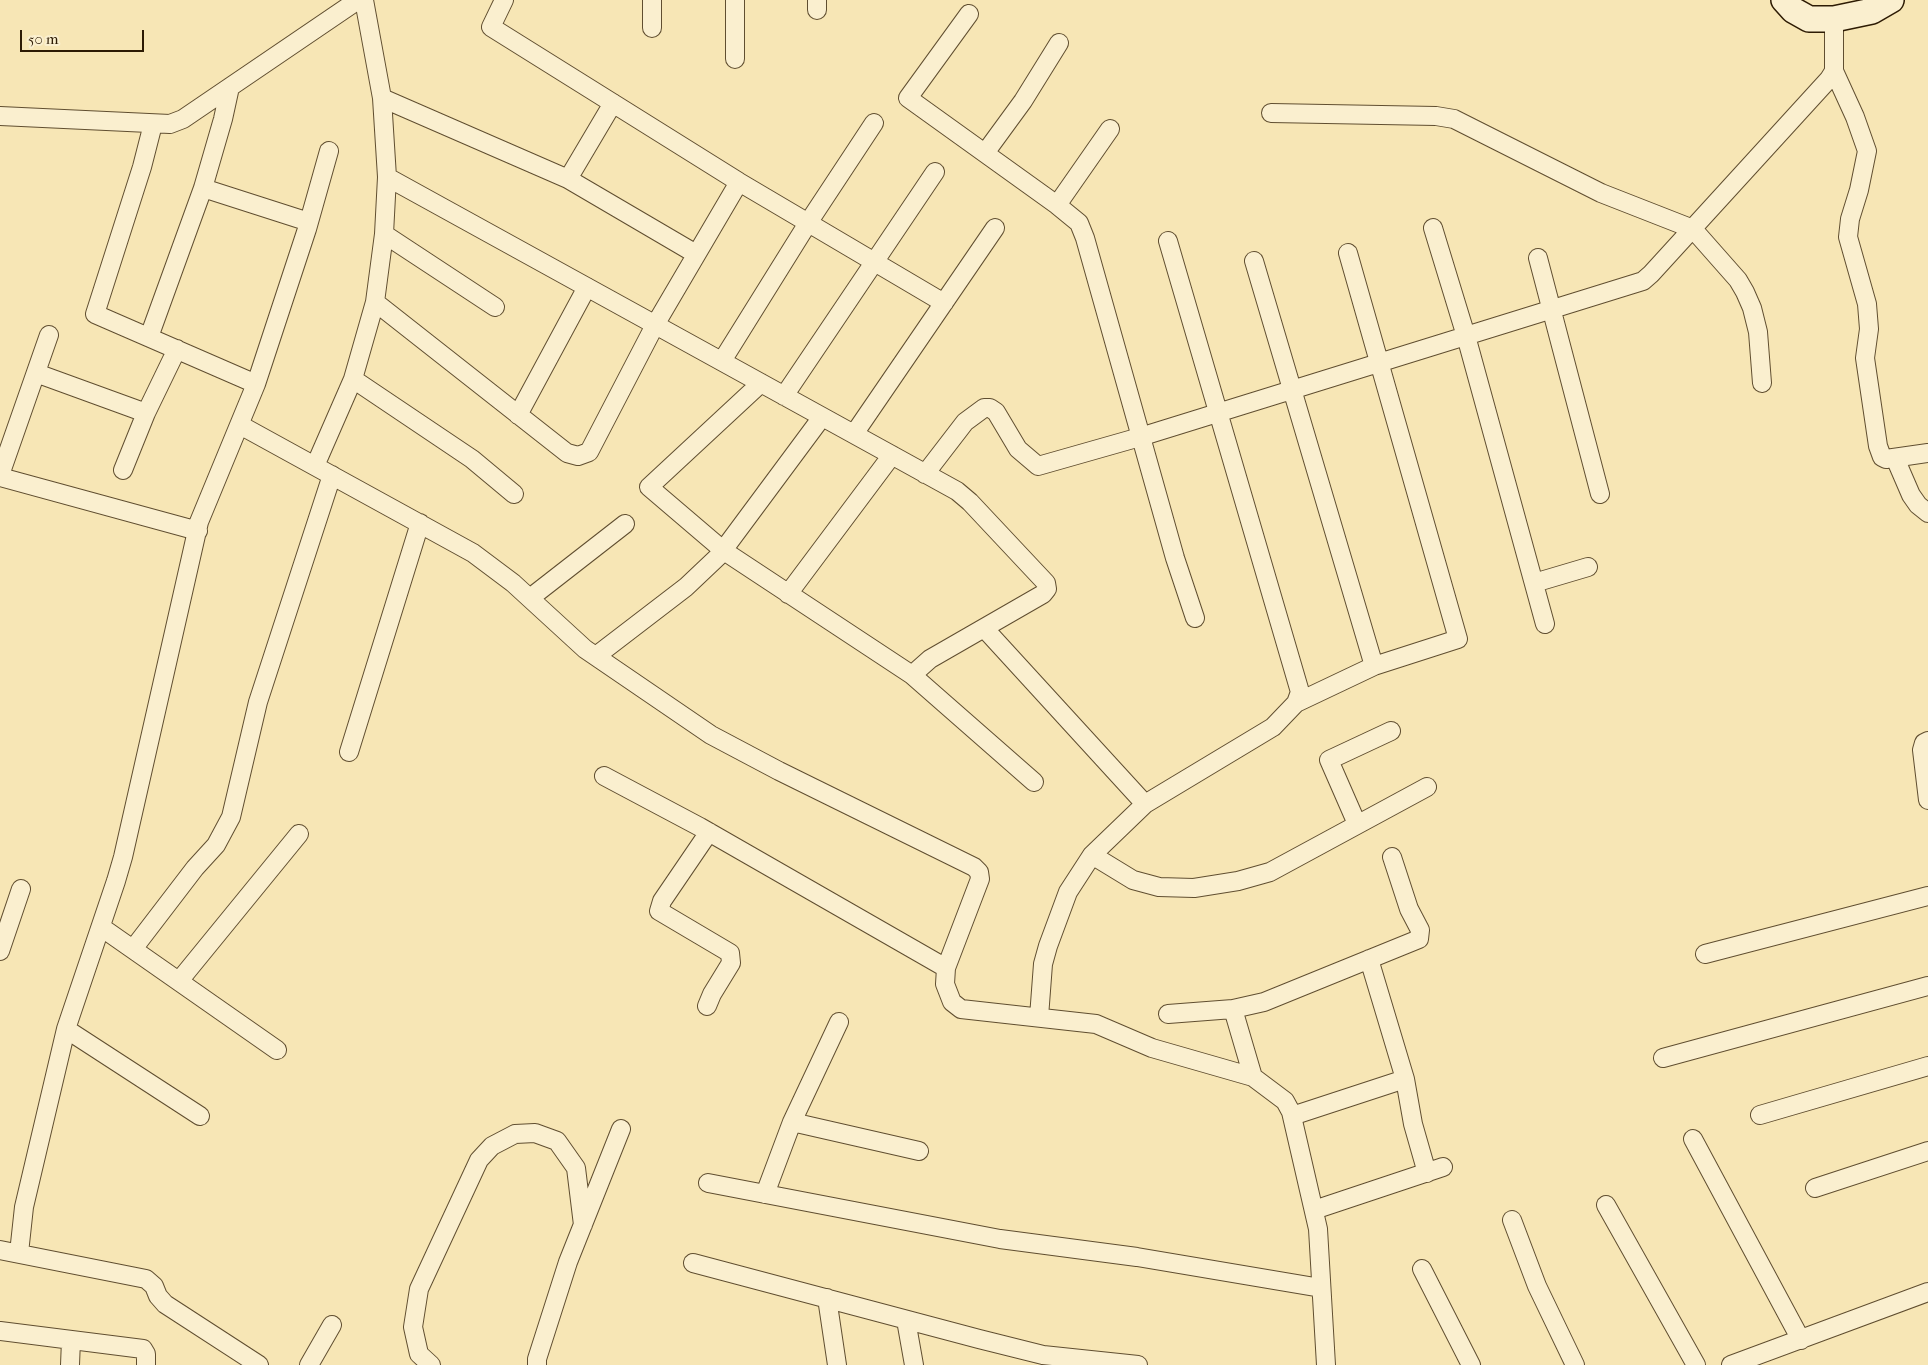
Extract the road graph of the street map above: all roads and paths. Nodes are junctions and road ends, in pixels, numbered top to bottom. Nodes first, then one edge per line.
1 (358, 0) edge
2 (364, 0) edge
3 (504, 0) edge
4 (652, 0) edge
5 (736, 0) edge
6 (1784, 0) edge
7 (1891, 0) edge
8 (970, 14) dead end
9 (1834, 19) junction
10 (652, 28) dead end
11 (1059, 43) dead end
12 (735, 59) dead end
13 (1834, 72) junction
14 (230, 87) junction
15 (382, 98) junction
16 (613, 103) junction
17 (1271, 113) dead end
18 (0, 116) edge
19 (874, 123) dead end
20 (153, 124) junction
21 (1110, 129) dead end
22 (329, 151) dead end
23 (985, 154) junction
24 (935, 172) dead end
25 (388, 177) junction
26 (568, 179) junction
27 (739, 182) junction
28 (203, 188) junction
29 (1057, 205) junction
30 (310, 222) junction
31 (808, 223) junction
32 (995, 228) dead end
33 (1433, 228) dead end
34 (1693, 229) junction
35 (384, 234) junction
36 (1168, 241) dead end
37 (1348, 253) dead end
38 (696, 254) junction
39 (1538, 258) dead end
40 (1254, 261) dead end
41 (875, 262) junction
42 (587, 287) junction
43 (375, 302) junction
44 (944, 303) junction
45 (495, 307) dead end
46 (1552, 310) junction
47 (655, 325) junction
48 (49, 335) dead end
49 (1466, 336) junction
50 (149, 337) junction
51 (177, 349) junction
52 (722, 361) junction
53 (1379, 363) junction
54 (36, 374) junction
55 (353, 379) junction
56 (761, 383) junction
57 (1762, 383) dead end
58 (256, 384) junction
59 (1292, 390) junction
60 (784, 396) junction
61 (1219, 412) junction
62 (146, 413) junction
63 (518, 415) junction
64 (822, 417) junction
65 (240, 425) junction
66 (854, 434) junction
67 (1140, 437) junction
68 (1928, 453) edge
69 (892, 455) junction
70 (1895, 458) junction
71 (315, 466) junction
72 (124, 470) dead end
73 (925, 474) junction
74 (0, 476) edge
75 (332, 476) junction
76 (514, 494) dead end
77 (1600, 494) dead end
78 (1928, 513) edge
79 (420, 523) junction
80 (625, 524) dead end
81 (198, 531) junction
82 (724, 551) junction
83 (1588, 567) dead end
84 (1534, 583) junction
85 (788, 594) junction
86 (530, 598) junction
87 (1195, 618) dead end
88 (1545, 624) dead end
89 (984, 628) junction
90 (596, 656) junction
91 (1374, 666) junction
92 (912, 676) junction
93 (1296, 703) junction
94 (1391, 731) dead end
95 (1928, 741) edge
96 (349, 752) dead end
97 (604, 776) dead end
98 (1034, 782) dead end
99 (1427, 786) dead end
100 (1928, 800) edge
101 (1145, 804) junction
102 (1358, 824) junction
103 (709, 832) junction
104 (300, 834) dead end
105 (1092, 855) junction
106 (1392, 857) dead end
107 (21, 889) dead end
108 (1928, 896) edge
109 (101, 926) junction
110 (133, 949) junction
111 (0, 950) edge
112 (1706, 954) dead end
113 (1369, 959) junction
114 (946, 968) junction
115 (179, 981) junction
116 (1928, 986) edge
117 (707, 1006) dead end
118 (1233, 1009) junction
119 (1168, 1014) dead end
120 (1038, 1017) junction
121 (839, 1022) dead end
122 (66, 1028) junction
123 (277, 1050) dead end
124 (1663, 1058) dead end
125 (1928, 1066) edge
126 (1253, 1077) junction
127 (1405, 1079) junction
128 (1760, 1115) dead end
129 (200, 1116) dead end
130 (1292, 1116) junction
131 (792, 1122) junction
132 (621, 1129) dead end
133 (1693, 1139) dead end
134 (1928, 1151) edge
135 (919, 1152) dead end
136 (708, 1183) dead end
137 (1815, 1188) dead end
138 (765, 1194) junction
139 (1606, 1205) dead end
140 (1314, 1210) junction
141 (1512, 1220) dead end
142 (583, 1225) junction
143 (0, 1250) edge
144 (19, 1253) junction
145 (693, 1262) dead end
146 (1422, 1269) dead end
147 (1321, 1288) junction
148 (1928, 1292) edge
149 (827, 1298) junction
150 (906, 1320) junction
151 (332, 1326) dead end
152 (0, 1331) edge
153 (71, 1340) junction
154 (1801, 1340) junction
155 (70, 1365) edge
156 (146, 1365) edge
157 (259, 1365) edge
158 (309, 1365) edge
159 (430, 1365) edge
160 (537, 1365) edge
161 (837, 1365) edge
162 (914, 1365) edge
163 (1138, 1365) edge
164 (1326, 1365) edge
165 (1472, 1365) edge
166 (1575, 1365) edge
167 (1696, 1365) edge
168 (1731, 1365) edge

1 - 14 street
2 - 15 street
3 - 16 street
4 - 10 street
5 - 12 street
6 - 9 street
7 - 9 street
8 - 23 street
9 - 13 street
11 - 23 street
13 - 34 street
13 - 70 street
14 - 20 street
14 - 28 street
15 - 25 street
15 - 26 street
16 - 26 street
16 - 27 street
17 - 34 street
18 - 20 street
19 - 31 street
20 - 50 street
21 - 29 street
22 - 30 street
23 - 29 street
24 - 41 street
25 - 35 street
25 - 42 street
26 - 38 street
27 - 31 street
27 - 38 street
28 - 30 street
28 - 50 street
29 - 67 street
30 - 58 street
31 - 41 street
31 - 52 street
32 - 44 street
33 - 49 street
34 - 46 street
34 - 57 street
35 - 43 street
35 - 45 street
36 - 61 street
37 - 53 street
38 - 47 street
39 - 46 street
40 - 59 street
41 - 44 street
41 - 60 street
42 - 47 street
42 - 63 street
43 - 55 street
43 - 63 street
44 - 66 street
46 - 49 street
46 - 77 street
47 - 52 street
47 - 63 street
48 - 54 street
49 - 53 street
49 - 84 street
50 - 51 street
51 - 58 street
51 - 62 street
52 - 56 street
53 - 59 street
53 - 91 street
54 - 62 street
54 - 74 street
55 - 71 street
55 - 76 street
56 - 60 street
56 - 82 street
58 - 65 street
59 - 61 street
59 - 91 street
60 - 64 street
61 - 67 street
61 - 93 street
62 - 72 street
64 - 66 street
64 - 82 street
65 - 71 street
65 - 81 street
66 - 69 street
67 - 73 street
67 - 87 street
68 - 70 street
69 - 73 street
69 - 85 street
70 - 78 street
71 - 75 street
73 - 89 street
74 - 81 street
75 - 79 street
75 - 110 street
79 - 86 street
79 - 96 street
80 - 86 street
81 - 109 street
82 - 85 street
82 - 90 street
83 - 84 street
84 - 88 street
85 - 92 street
86 - 90 street
89 - 92 street
89 - 101 street
90 - 114 street
91 - 93 street
92 - 98 street
93 - 101 street
94 - 102 street
95 - 100 street
97 - 103 street
99 - 102 street
101 - 105 street
102 - 105 street
103 - 114 street
103 - 117 street
104 - 115 street
105 - 120 street
106 - 113 street
107 - 111 street
108 - 112 street
109 - 110 street
109 - 122 street
110 - 115 street
113 - 118 street
113 - 127 street
114 - 120 street
115 - 123 street
116 - 124 street
118 - 119 street
118 - 126 street
120 - 126 street
121 - 131 street
122 - 129 street
122 - 144 street
125 - 128 street
126 - 130 street
127 - 130 street
127 - 140 street
130 - 140 street
131 - 135 street
131 - 138 street
132 - 142 street
133 - 154 street
134 - 137 street
136 - 138 street
138 - 147 street
139 - 167 street
140 - 147 street
141 - 166 street
142 - 159 street
142 - 160 street
143 - 144 street
144 - 157 street
145 - 149 street
146 - 165 street
147 - 164 street
148 - 154 street
149 - 150 street
149 - 161 street
150 - 162 street
150 - 163 street
151 - 158 street
152 - 153 street
153 - 155 street
153 - 156 street
154 - 168 street

